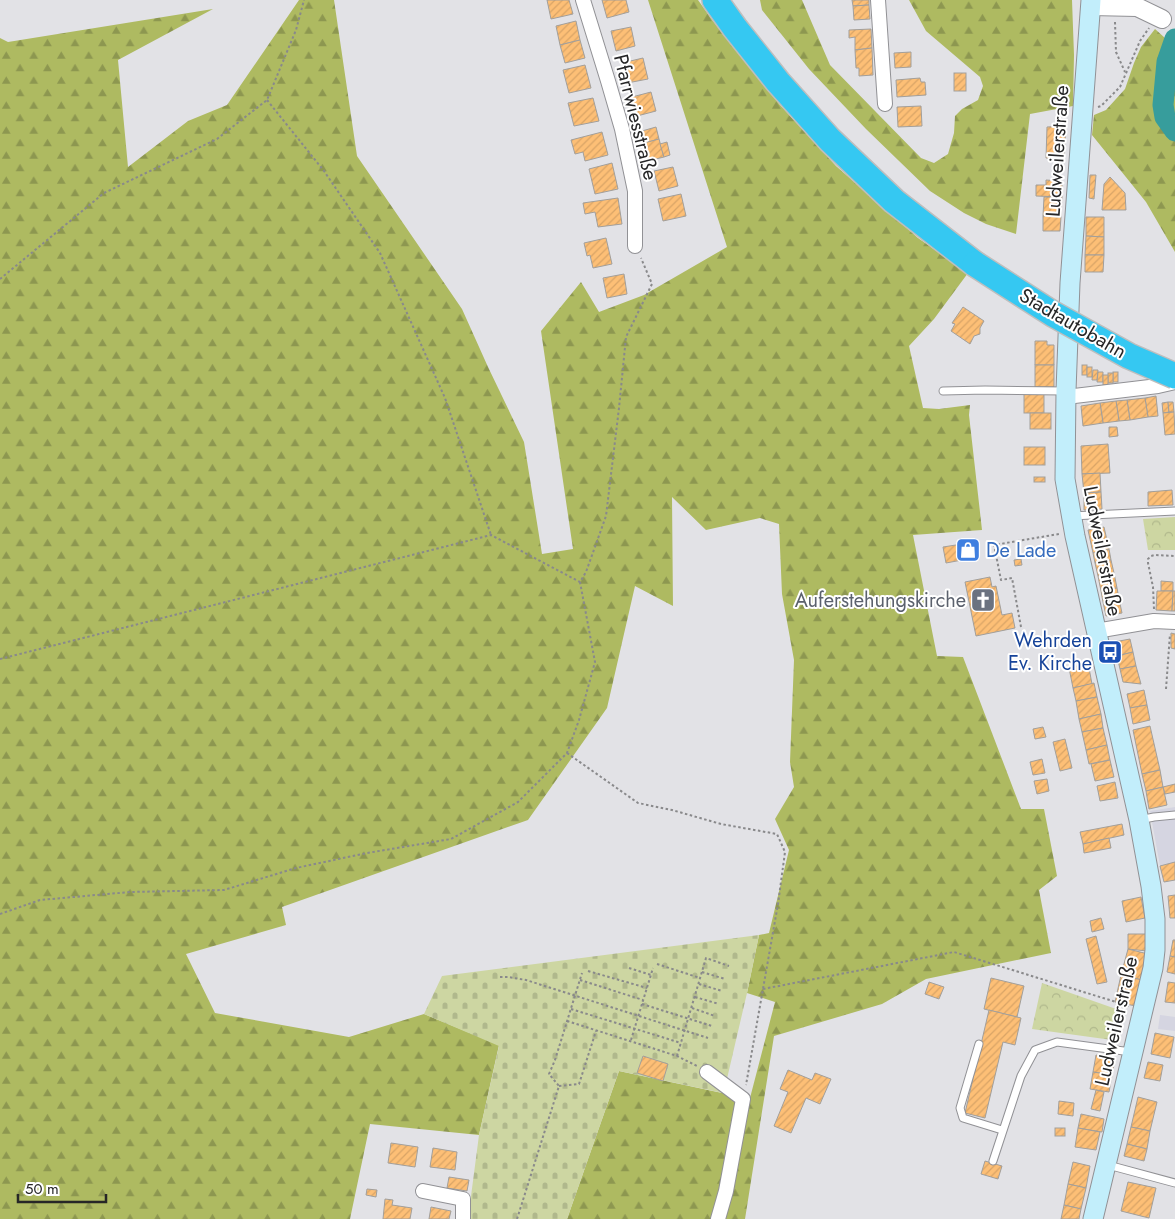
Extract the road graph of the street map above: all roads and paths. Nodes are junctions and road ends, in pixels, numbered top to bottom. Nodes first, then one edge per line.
1 (304, 0) edge
2 (583, 0) edge
3 (715, 0) edge
4 (734, 0) edge
5 (878, 0) edge
6 (1143, 0) edge
7 (1091, 3) edge
8 (1116, 6) junction
9 (1165, 22) edge
10 (1126, 72) junction
11 (267, 100) junction
12 (885, 104) dead end
13 (1083, 112) junction
14 (635, 246) joint
15 (979, 258) junction
16 (0, 279) edge
17 (1175, 358) edge
18 (1175, 376) edge
19 (1175, 382) edge
20 (943, 391) dead end
21 (1066, 394) junction
22 (1175, 511) edge
23 (1072, 524) junction
24 (491, 535) junction
25 (1175, 556) edge
26 (580, 582) junction
27 (1154, 621) junction
28 (1173, 622) edge
29 (1021, 627) dead end
30 (1096, 631) junction
31 (0, 659) edge
32 (1166, 689) dead end
33 (567, 753) junction
34 (1175, 815) edge
35 (1139, 820) junction
36 (0, 914) edge
37 (657, 964) dead end
38 (728, 966) dead end
39 (629, 968) dead end
40 (653, 968) dead end
41 (588, 971) dead end
42 (702, 972) junction
43 (582, 973) dead end
44 (651, 975) junction
45 (500, 977) dead end
46 (700, 978) junction
47 (725, 979) dead end
48 (580, 980) junction
49 (699, 984) junction
50 (647, 988) junction
51 (763, 989) junction
52 (722, 991) dead end
53 (575, 996) junction
54 (695, 997) junction
55 (643, 1000) junction
56 (642, 1004) junction
57 (718, 1004) dead end
58 (692, 1008) junction
59 (571, 1009) junction
60 (1144, 1011) junction
61 (639, 1015) junction
62 (715, 1016) dead end
63 (688, 1018) junction
64 (567, 1021) junction
65 (712, 1026) dead end
66 (635, 1028) junction
67 (597, 1030) junction
68 (685, 1030) junction
69 (708, 1038) dead end
70 (631, 1041) junction
71 (681, 1043) junction
72 (979, 1044) dead end
73 (1133, 1052) junction
74 (677, 1056) junction
75 (707, 1072) joint
76 (559, 1086) junction
77 (743, 1099) junction
78 (1002, 1130) junction
79 (993, 1160) dead end
80 (1106, 1165) junction
81 (1175, 1183) edge
82 (423, 1190) dead end
83 (463, 1219) edge
84 (518, 1219) edge
85 (718, 1219) edge
86 (1093, 1219) edge

1 - 11 path
2 - 14 street, Pfarrwiesstraße
3 - 15 highway
4 - 15 highway
5 - 12 street
6 - 9 street
7 - 8 street
7 - 13 main road, Ludweilerstraße
8 - 9 street
8 - 10 path
9 - 10 path
10 - 13 path
11 - 16 path
11 - 24 path
13 - 21 main road, Ludweilerstraße
14 - 26 path
15 - 17 highway
15 - 18 highway, Stadtautobahn, bridge
19 - 21 street
20 - 21 lane
21 - 23 main road, Ludweilerstraße
22 - 23 lane
23 - 29 path
23 - 30 main road, Ludweilerstraße
24 - 26 path
24 - 31 path
25 - 27 path
26 - 33 path
27 - 28 street
27 - 30 street
28 - 32 path
30 - 35 main road, Ludweilerstraße
33 - 36 path
33 - 51 path
34 - 35 lane
35 - 60 main road, Ludweilerstraße
37 - 46 path
38 - 42 path
39 - 44 path
40 - 44 path
41 - 50 path
42 - 46 path
42 - 47 path
43 - 48 path
44 - 50 path
45 - 53 path
46 - 49 path
48 - 53 path
48 - 55 path
49 - 52 path
49 - 54 path
50 - 55 path
51 - 60 path
51 - 77 path
53 - 59 path
53 - 61 path
54 - 57 path
54 - 58 path
55 - 56 path
56 - 61 path
56 - 63 path
58 - 62 path
58 - 63 path
59 - 64 path
59 - 66 path
60 - 73 main road, Ludweilerstraße
61 - 66 path
61 - 68 path
63 - 65 path
63 - 68 path
64 - 67 path
64 - 76 path
66 - 70 path
66 - 71 path
67 - 70 path
67 - 76 path
68 - 69 path
68 - 71 path
70 - 74 path
71 - 74 path
72 - 78 lane
73 - 78 lane
73 - 80 main road, Ludweilerstraße
74 - 75 path
75 - 77 street
76 - 84 path
77 - 85 street
78 - 79 lane
80 - 81 lane
80 - 86 main road, Ludweilerstraße
82 - 83 street

